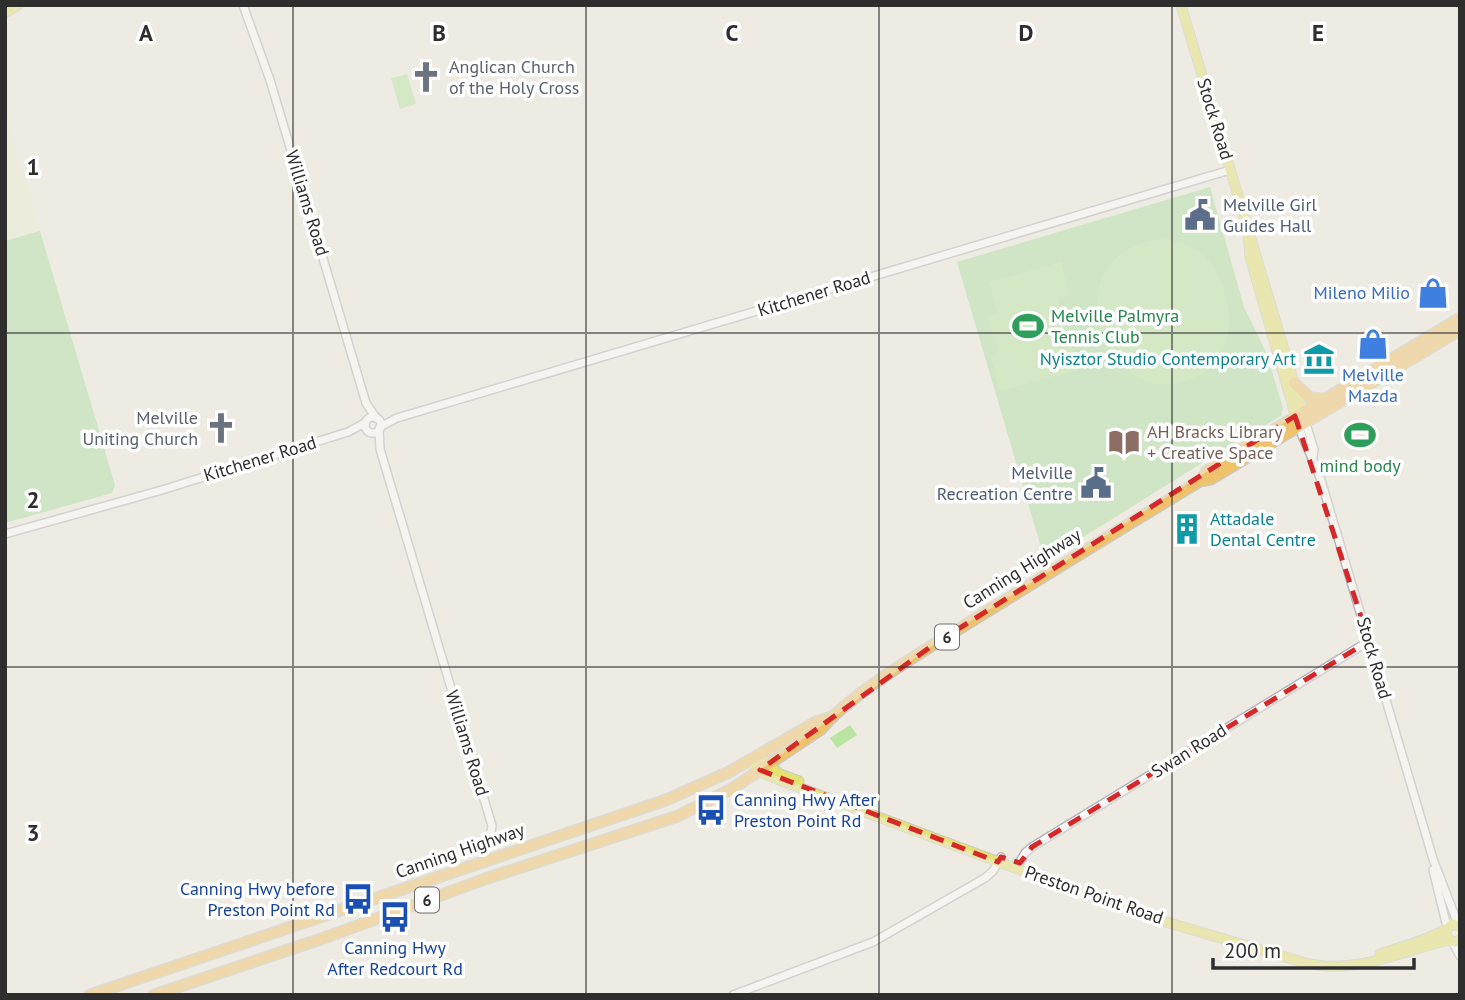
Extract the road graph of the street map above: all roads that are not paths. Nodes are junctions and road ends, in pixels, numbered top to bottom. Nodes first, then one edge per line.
1 (18, 5) edge
2 (243, 5) edge
3 (1181, 5) edge
4 (5, 13) edge
5 (1230, 170) junction
6 (1248, 234) junction
7 (1460, 318) edge
8 (1460, 330) edge
9 (1294, 383) junction
10 (1324, 399) junction
11 (366, 403) junction
12 (1299, 414) junction
13 (378, 424) junction
14 (1303, 426) junction
15 (367, 427) junction
16 (380, 449) junction
17 (1200, 481) junction
18 (5, 534) edge
19 (1369, 640) junction
20 (759, 763) junction
21 (700, 787) junction
22 (708, 803) junction
23 (490, 836) dead end
24 (1000, 860) junction
25 (1018, 866) junction
26 (1455, 926) edge
27 (1453, 940) edge
28 (1460, 956) edge
29 (90, 995) edge
30 (154, 995) edge
31 (733, 995) edge

1 - 4 main road
2 - 11 street, Williams Road
3 - 5 main road, Stock Road
5 - 6 main road, Stock Road
5 - 13 street, Kitchener Road
6 - 9 main road, Stock Road
6 - 12 main road, Stock Road
7 - 10 highway, Canning Highway / 6
8 - 14 highway, Canning Highway / 6
9 - 10 highway
9 - 12 main road, Stock Road
10 - 12 highway, Canning Highway / 6
11 - 13 street, Williams Road
11 - 15 street, Williams Road
12 - 14 main road, Stock Road
12 - 17 highway, Canning Highway / 6
13 - 15 street
13 - 15 street
13 - 16 street, Williams Road
14 - 17 highway, Canning Highway / 6
14 - 19 street, Stock Road
15 - 16 street, Williams Road
15 - 18 street, Kitchener Road
16 - 23 street, Williams Road
17 - 20 highway, Canning Highway / 6
19 - 25 street, Swan Road
19 - 26 street, Stock Road
20 - 21 highway, Canning Highway / 6
20 - 22 highway, Canning Highway / 6
20 - 24 main road, Preston Point Road
21 - 22 highway
21 - 29 highway, Canning Highway / 6
22 - 30 highway, Canning Highway / 6
24 - 25 main road, Preston Point Road
24 - 31 street
25 - 26 main road, Preston Point Road
25 - 27 main road, Preston Point Road
26 - 27 main road, Stock Road
27 - 28 street, Stock Road

